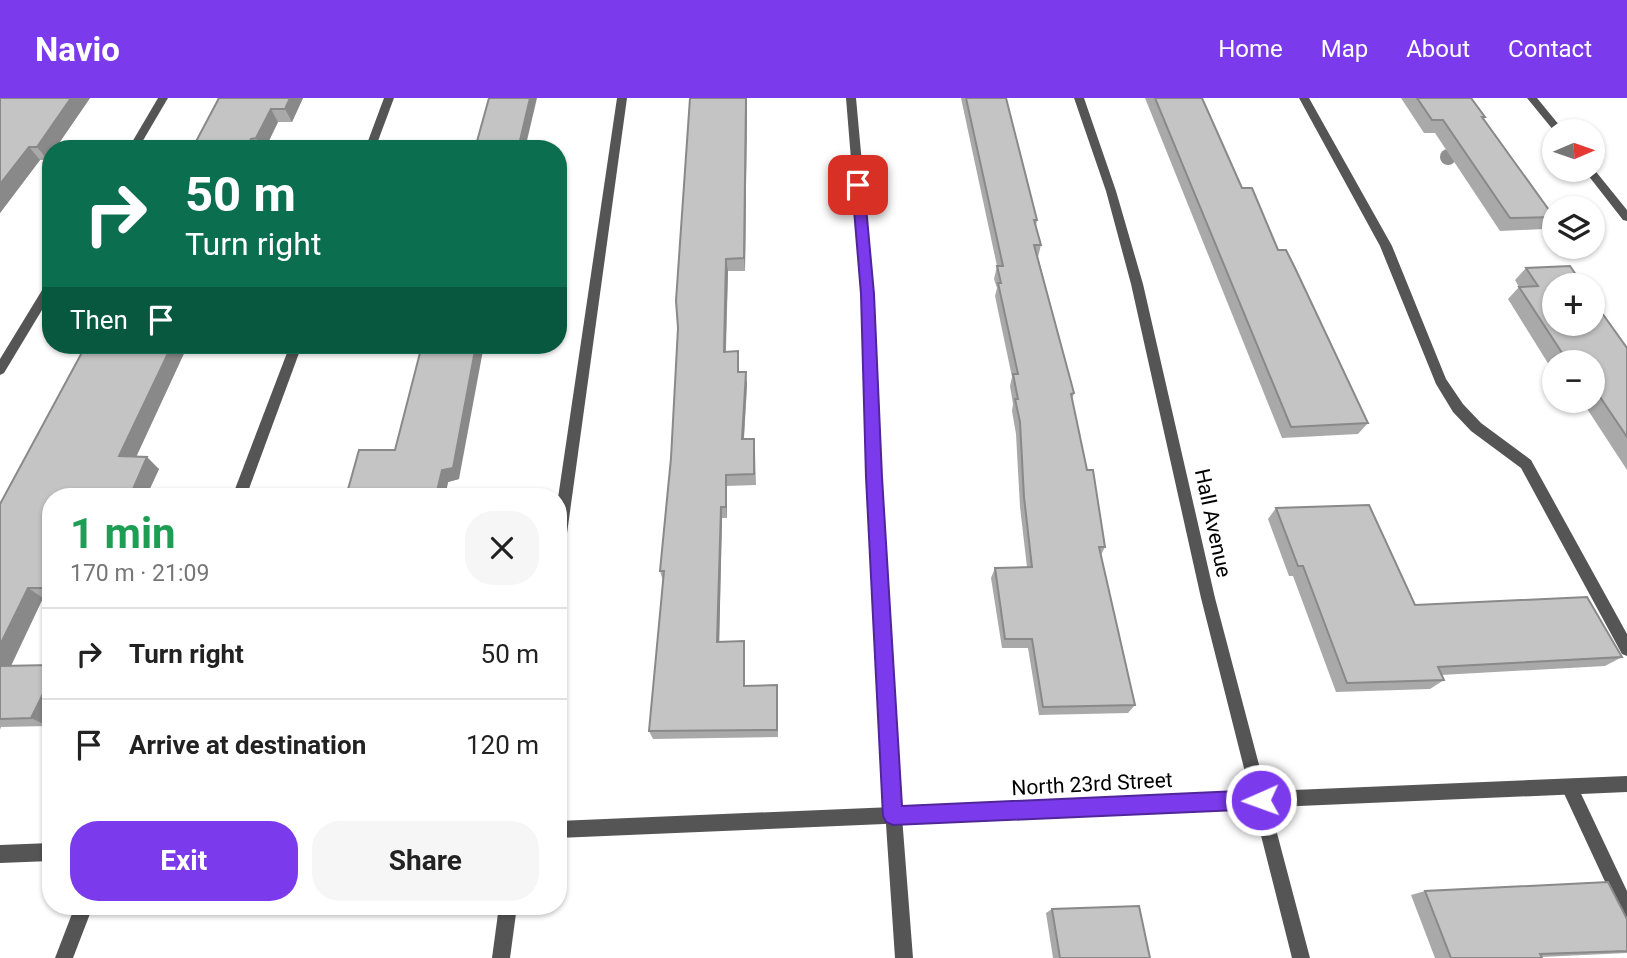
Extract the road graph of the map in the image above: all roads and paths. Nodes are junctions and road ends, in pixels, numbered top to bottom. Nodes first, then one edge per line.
1 (163, 98) edge
2 (389, 98) edge
3 (622, 98) edge
4 (851, 98) edge
5 (1079, 98) edge
6 (1304, 98) edge
7 (1532, 98) edge
8 (1549, 119) edge
9 (138, 140) edge
10 (373, 140) edge
11 (1599, 182) edge
12 (1627, 217) edge
13 (42, 300) edge
14 (293, 354) edge
15 (0, 370) edge
16 (242, 488) edge
17 (567, 488) edge
18 (1627, 649) edge
19 (1627, 784) edge
20 (1569, 786) junction
21 (1261, 800) junction
22 (893, 816) junction
23 (567, 830) edge
24 (42, 852) edge
25 (0, 854) edge
26 (1627, 910) edge
27 (80, 915) edge
28 (507, 915) edge
29 (64, 958) edge
30 (501, 958) edge
31 (904, 958) edge
32 (1301, 958) edge

1 - 9 street
2 - 10 street
3 - 17 street
4 - 22 street
5 - 21 street, Hall Avenue
6 - 18 street
7 - 8 street
11 - 12 street
13 - 15 street
14 - 16 street
19 - 20 street, North 23rd Street
20 - 21 street, North 23rd Street
20 - 26 street
21 - 22 street, North 23rd Street
21 - 32 street, Hall Avenue
22 - 23 street, North 23rd Street
22 - 31 street
24 - 25 street
27 - 29 street
28 - 30 street

